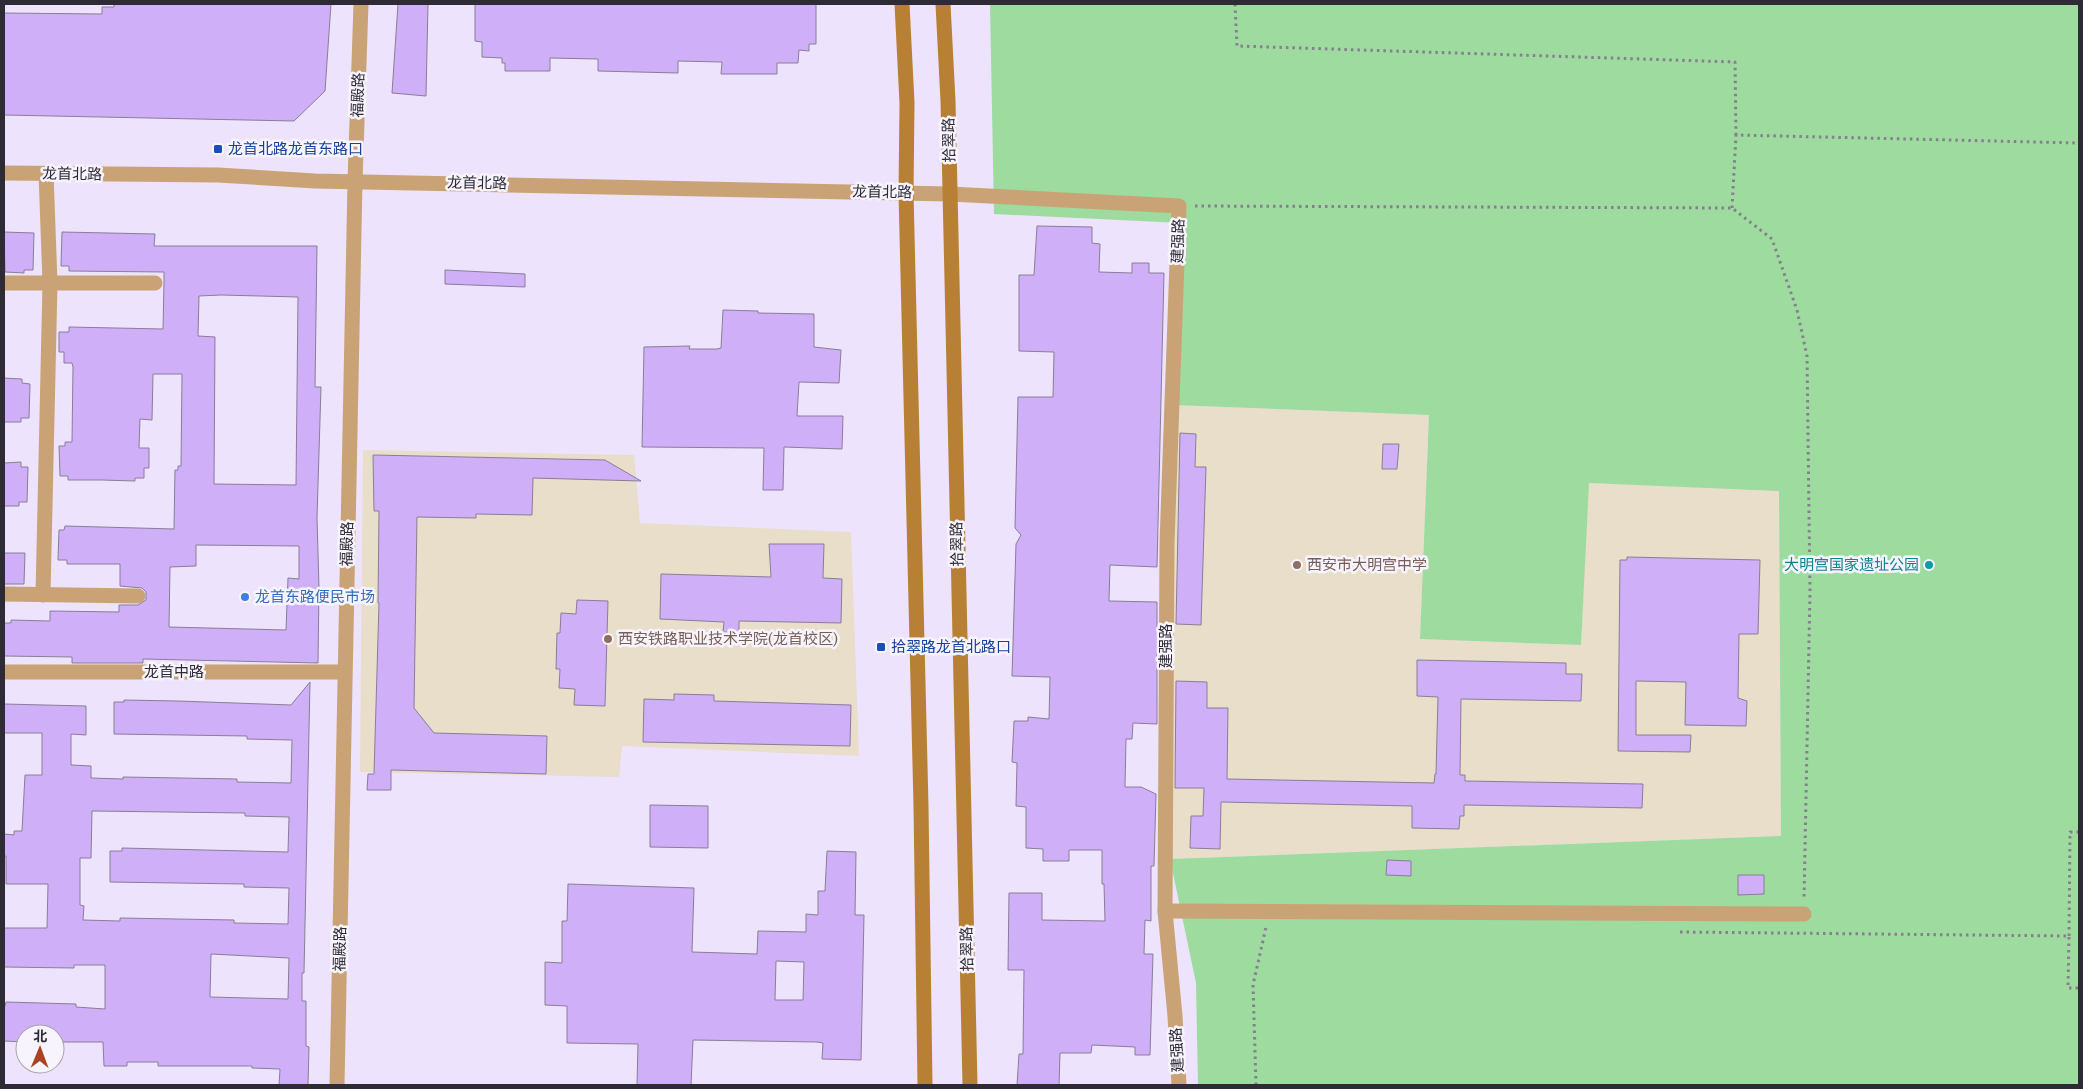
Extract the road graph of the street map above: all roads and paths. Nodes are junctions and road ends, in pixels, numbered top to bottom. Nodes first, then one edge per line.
1 (361, 4) edge
2 (902, 4) edge
3 (943, 4) edge
4 (1235, 4) edge
5 (1736, 135) junction
6 (2079, 143) edge
7 (4, 173) edge
8 (46, 173) junction
9 (355, 181) junction
10 (906, 192) junction
11 (950, 194) junction
12 (1179, 206) junction
13 (1732, 208) junction
14 (4, 283) edge
15 (50, 283) junction
16 (154, 283) dead end
17 (4, 594) edge
18 (43, 595) junction
19 (138, 596) dead end
20 (4, 672) edge
21 (344, 672) junction
22 (2079, 832) edge
23 (1165, 911) junction
24 (1804, 914) junction
25 (1276, 927) dead end
26 (1673, 932) dead end
27 (1802, 933) junction
28 (2069, 936) junction
29 (2079, 988) edge
30 (337, 1085) edge
31 (925, 1085) edge
32 (970, 1085) edge
33 (1179, 1085) edge
34 (1256, 1085) edge

1 - 9 street, 福殿路
2 - 10 main road
3 - 11 main road, 拾翠路
4 - 5 path
5 - 6 path
5 - 13 path
7 - 8 street, 龙首北路
8 - 9 street, 龙首北路
8 - 15 street
9 - 10 street, 龙首北路
9 - 21 street, 福殿路
10 - 11 street, 龙首北路
10 - 31 main road
11 - 12 street, 龙首北路
11 - 32 main road, 拾翠路
12 - 13 path
12 - 23 street, 建强路
13 - 24 path
14 - 15 street
15 - 16 street
15 - 18 street
17 - 18 street
18 - 19 street
20 - 21 street, 龙首中路
21 - 30 street, 福殿路
22 - 28 path
23 - 24 street
23 - 33 street, 建强路
24 - 27 path
25 - 34 path
26 - 27 path
27 - 28 path
28 - 29 path

